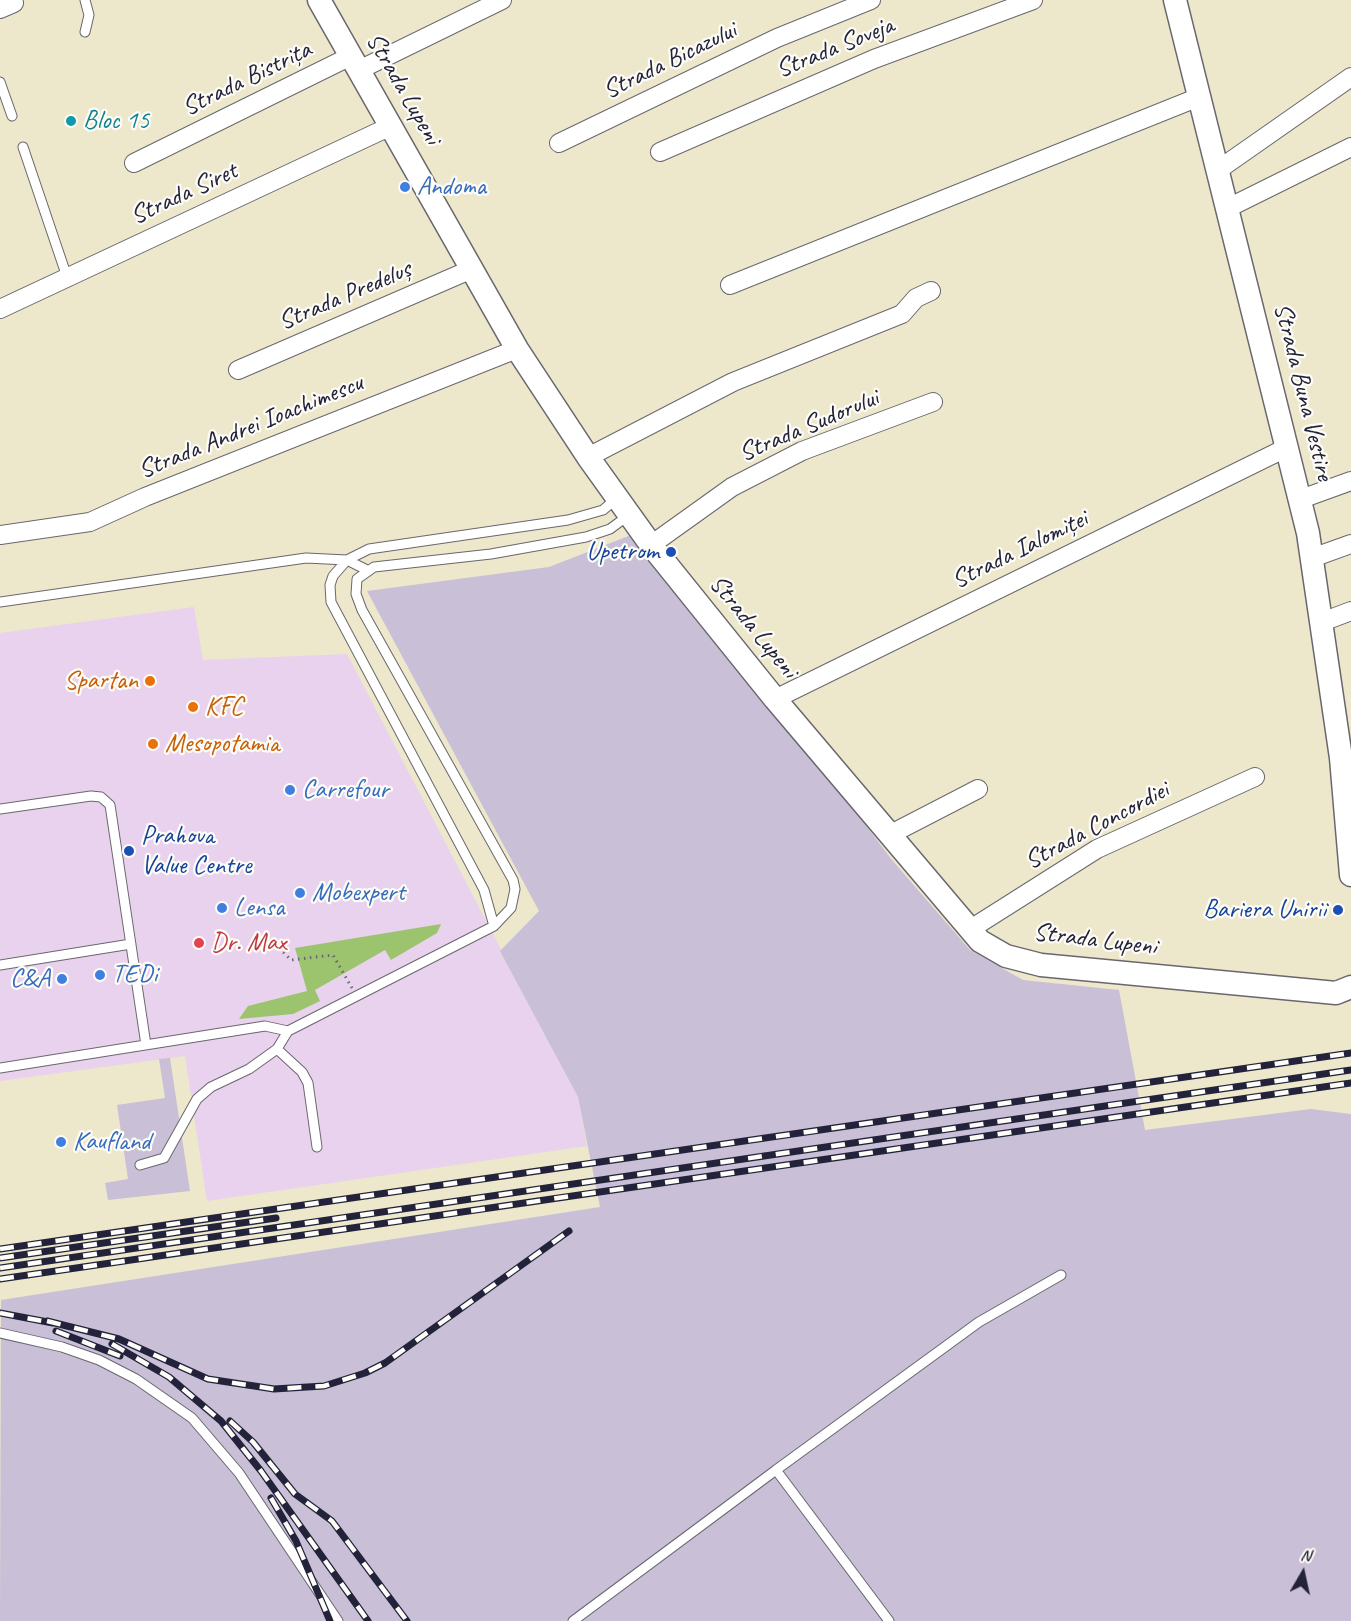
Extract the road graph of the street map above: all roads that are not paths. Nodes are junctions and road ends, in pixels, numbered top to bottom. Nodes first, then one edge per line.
1 (85, 0) edge
2 (319, 0) edge
3 (502, 0) edge
4 (871, 0) edge
5 (1033, 0) edge
6 (1175, 0) edge
7 (86, 32) dead end
8 (355, 63) junction
9 (1351, 77) edge
10 (0, 82) edge
11 (1199, 97) junction
12 (12, 116) dead end
13 (391, 126) junction
14 (559, 143) dead end
15 (23, 147) dead end
16 (1351, 147) edge
17 (660, 152) dead end
18 (134, 163) dead end
19 (1218, 170) junction
20 (1228, 208) junction
21 (472, 269) junction
22 (67, 277) junction
23 (730, 285) dead end
24 (931, 291) dead end
25 (0, 309) edge
26 (517, 349) junction
27 (238, 370) dead end
28 (933, 402) dead end
29 (1288, 447) junction
30 (588, 457) junction
31 (1351, 481) edge
32 (1301, 499) junction
33 (623, 506) junction
34 (0, 535) edge
35 (1351, 544) edge
36 (651, 545) junction
37 (1312, 558) junction
38 (347, 560) junction
39 (367, 570) junction
40 (0, 602) edge
41 (1351, 611) edge
42 (1322, 622) junction
43 (775, 699) junction
44 (1346, 756) edge
45 (1255, 777) dead end
46 (978, 789) dead end
47 (0, 809) edge
48 (891, 834) junction
49 (1351, 875) edge
50 (494, 926) junction
51 (969, 930) junction
52 (131, 944) junction
53 (0, 965) edge
54 (1351, 987) edge
55 (288, 1031) junction
56 (146, 1045) junction
57 (277, 1049) junction
58 (0, 1068) edge
59 (317, 1147) dead end
60 (140, 1165) dead end
61 (1061, 1275) dead end
62 (0, 1333) edge
63 (776, 1470) junction
64 (338, 1621) edge
65 (573, 1621) edge
66 (889, 1621) edge

1 - 7 lane
2 - 8 street, Strada Lupeni
3 - 8 street, Strada Bistrița
4 - 14 street, Strada Bicazului
5 - 17 street, Strada Soveja
6 - 11 street, Strada Buna Vestire
8 - 13 street, Strada Lupeni
8 - 18 street, Strada Bistrița
9 - 19 street
10 - 12 lane
11 - 19 street, Strada Buna Vestire
11 - 23 street
13 - 21 street, Strada Lupeni
13 - 22 street, Strada Siret
15 - 22 lane
16 - 20 street
19 - 20 street, Strada Buna Vestire
20 - 29 street, Strada Buna Vestire
21 - 26 street, Strada Lupeni
21 - 27 street, Strada Predeluș
22 - 25 street, Strada Siret
24 - 30 street
26 - 30 street, Strada Lupeni
26 - 34 street, Strada Andrei Ioachimescu
28 - 36 street, Strada Sudorului
29 - 32 street, Strada Buna Vestire
29 - 43 street, Strada Ialomiței
30 - 33 street, Strada Lupeni
31 - 32 street
32 - 37 street, Strada Buna Vestire
33 - 36 street, Strada Lupeni
33 - 38 lane
33 - 39 lane
35 - 37 street
36 - 43 street, Strada Lupeni
37 - 42 street, Strada Buna Vestire
38 - 39 lane
38 - 40 lane
38 - 50 lane
39 - 50 lane
41 - 42 street
42 - 44 street, Strada Buna Vestire
43 - 48 street, Strada Lupeni
44 - 49 street, Strada Buna Vestire
45 - 51 street, Strada Concordiei
46 - 48 street
47 - 52 lane
48 - 51 street, Strada Lupeni
50 - 55 lane
51 - 54 street, Strada Lupeni
52 - 53 lane
52 - 56 lane
55 - 56 lane
55 - 57 lane
56 - 58 lane
57 - 59 lane
57 - 60 lane
61 - 63 lane
62 - 64 lane
63 - 65 lane
63 - 66 lane

